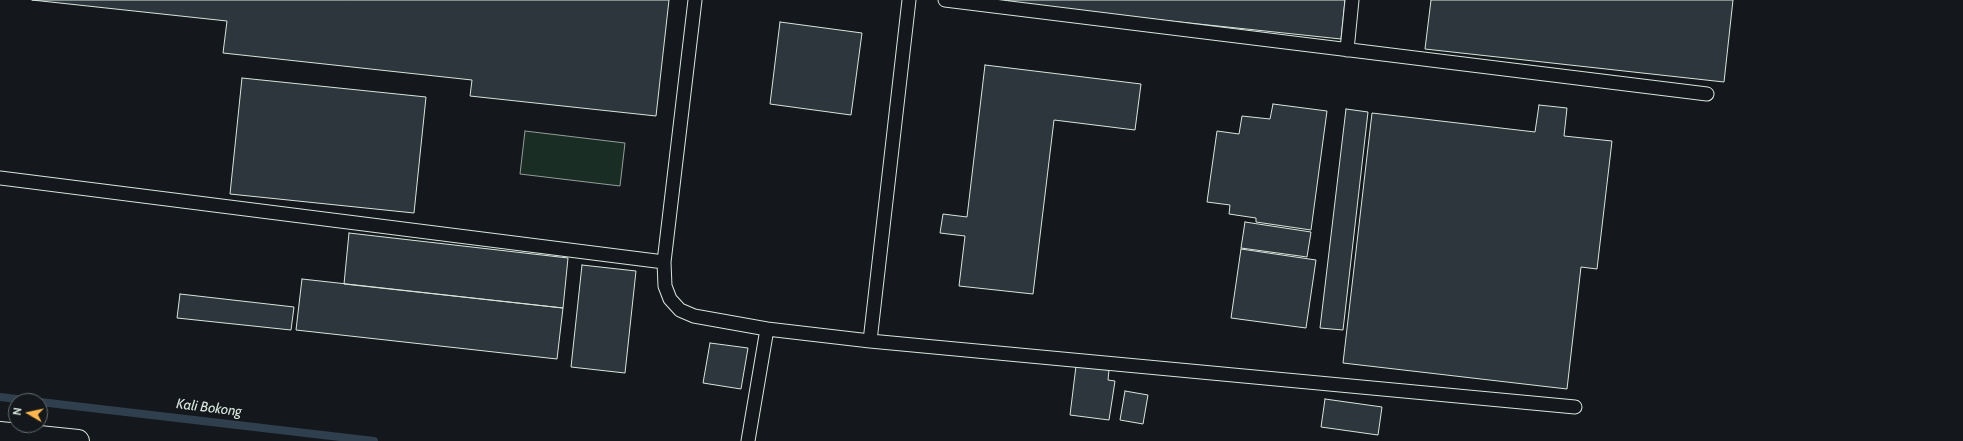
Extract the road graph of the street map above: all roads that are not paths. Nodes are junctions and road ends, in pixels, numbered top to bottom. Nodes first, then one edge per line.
1 (695, 0) edge
2 (909, 0) edge
3 (945, 0) edge
4 (1352, 0) edge
5 (1347, 50) junction
6 (1706, 94) dead end
7 (0, 178) edge
8 (664, 262) junction
9 (767, 329) junction
10 (870, 341) junction
11 (1576, 407) dead end
12 (0, 433) edge
13 (749, 439) edge
14 (78, 441) edge

1 - 8 lane
2 - 10 lane
3 - 5 lane
4 - 5 lane
5 - 6 lane
7 - 8 lane
8 - 9 lane
9 - 10 lane
9 - 13 lane
10 - 11 lane
12 - 14 highway

